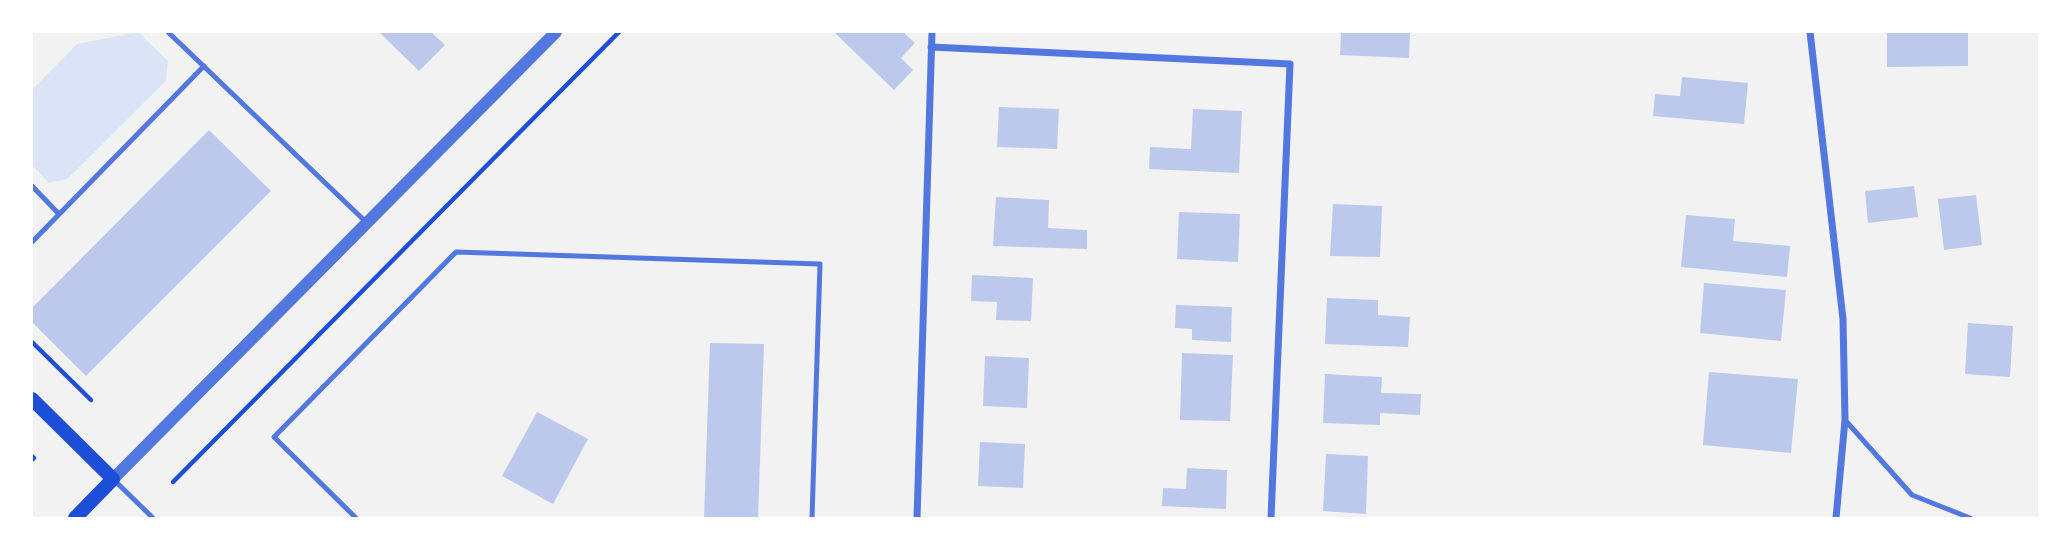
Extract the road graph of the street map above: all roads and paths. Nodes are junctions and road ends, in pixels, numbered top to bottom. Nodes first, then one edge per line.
1 (168, 32) edge
2 (556, 32) edge
3 (619, 32) edge
4 (932, 32) edge
5 (1810, 32) edge
6 (931, 47) junction
7 (204, 66) junction
8 (32, 186) edge
9 (59, 214) junction
10 (367, 223) junction
11 (32, 242) edge
12 (32, 342) edge
13 (32, 399) edge
14 (90, 400) dead end
15 (1845, 420) junction
16 (114, 479) junction
17 (173, 482) dead end
18 (75, 519) edge
19 (153, 519) edge
20 (356, 519) edge
21 (812, 519) edge
22 (917, 519) edge
23 (1271, 519) edge
24 (1836, 519) edge
25 (1970, 519) edge

1 - 7 lane
2 - 10 street
3 - 17 path
4 - 6 street
5 - 15 street
6 - 22 street
6 - 23 street
7 - 9 lane
7 - 10 lane
8 - 9 lane
9 - 11 lane
10 - 16 street
12 - 14 path
13 - 16 main road
15 - 24 street
15 - 25 lane
16 - 18 main road
16 - 19 lane
20 - 21 lane

